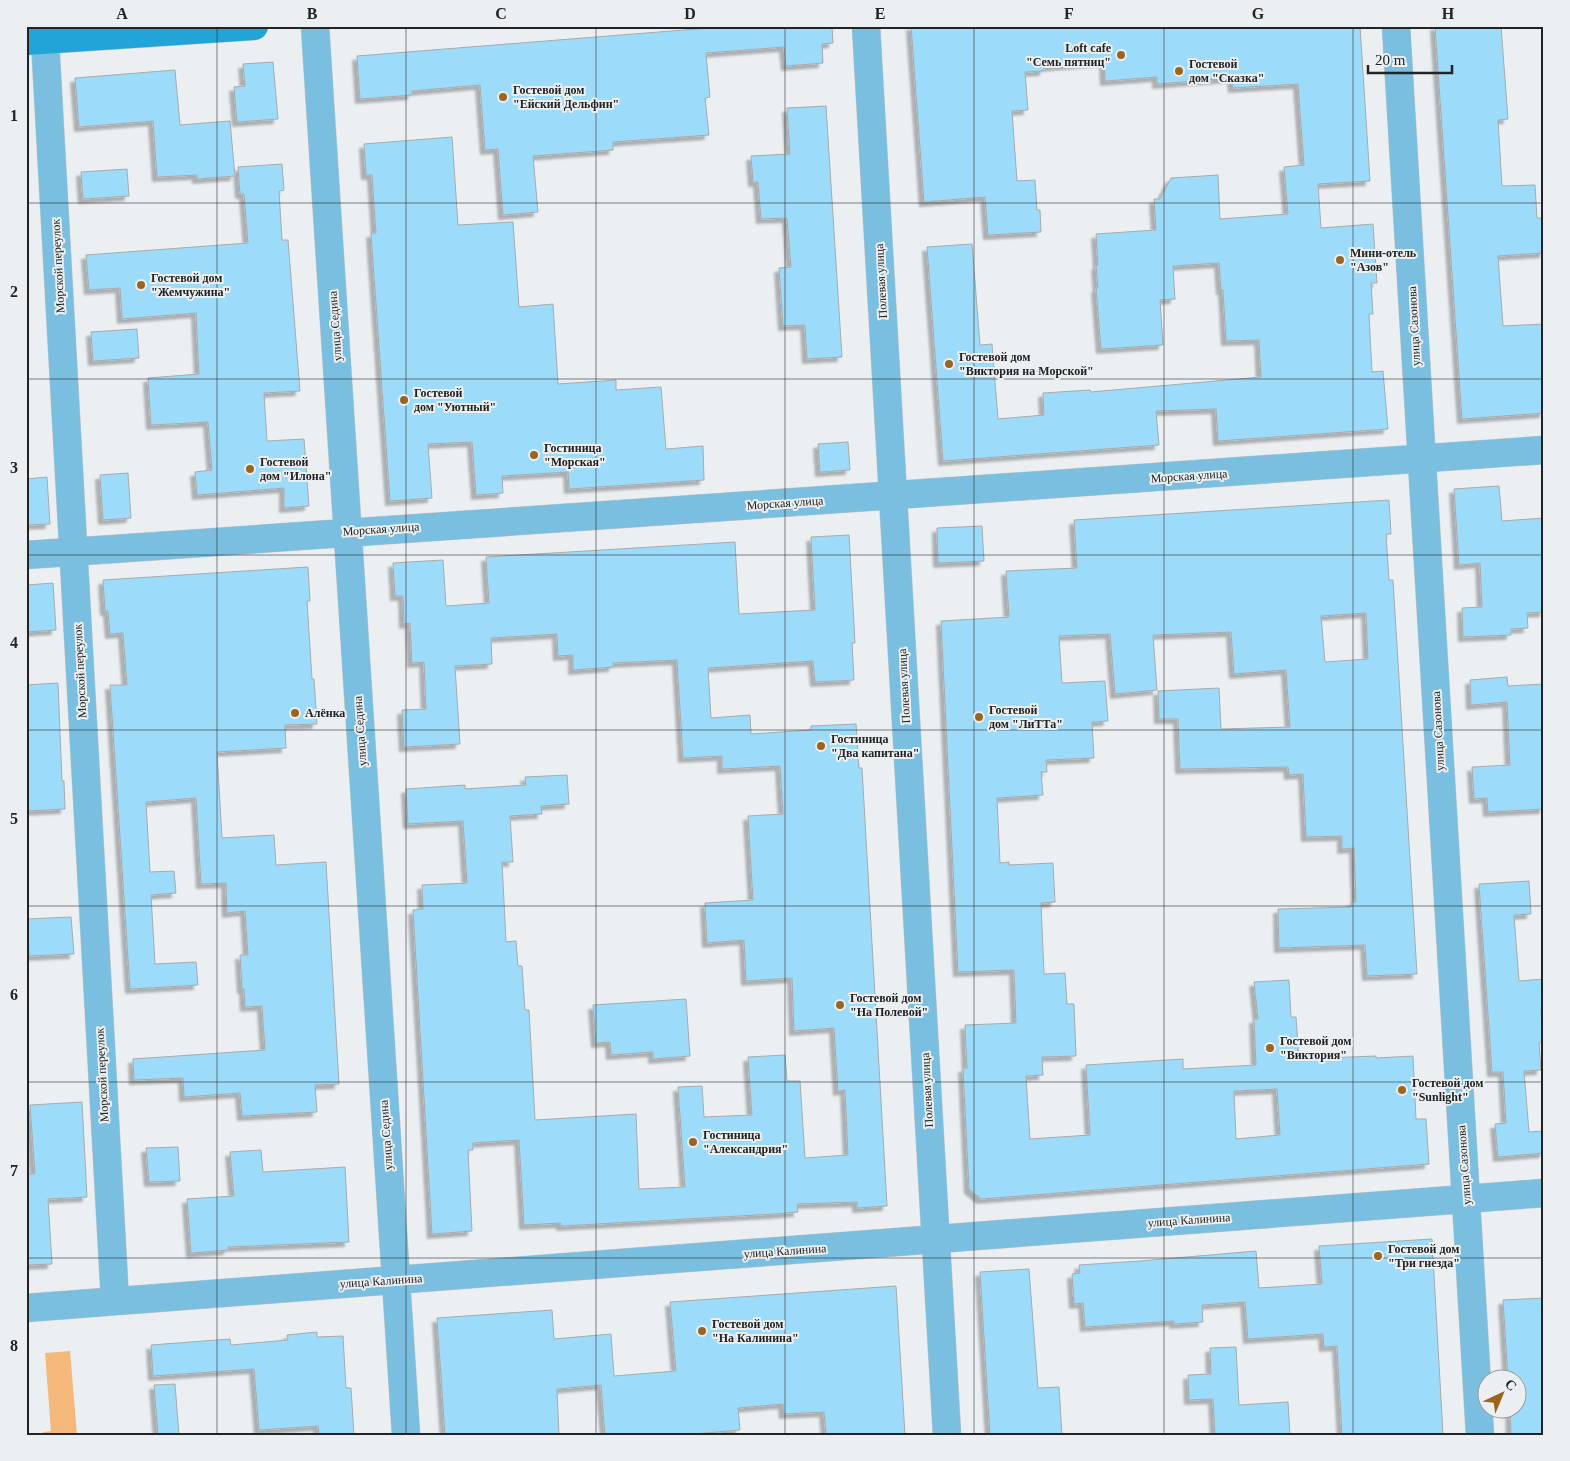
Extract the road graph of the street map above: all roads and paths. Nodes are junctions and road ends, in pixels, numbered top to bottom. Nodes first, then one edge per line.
1 (254, 26) edge
2 (315, 26) edge
3 (866, 26) edge
4 (1396, 26) edge
5 (35, 41) edge
6 (1544, 450) edge
7 (1422, 459) junction
8 (893, 497) junction
9 (348, 531) junction
10 (74, 551) junction
11 (26, 555) edge
12 (1544, 1193) edge
13 (1466, 1200) junction
14 (936, 1240) junction
15 (396, 1280) junction
16 (115, 1301) junction
17 (26, 1308) edge
18 (406, 1435) edge
19 (947, 1435) edge
20 (1480, 1435) edge

1 - 5 street
2 - 9 street, улица Седина
3 - 8 street, Полевая улица
4 - 7 street, улица Сазонова
5 - 10 street, Морской переулок
6 - 7 street, Морская улица
7 - 8 street, Морская улица
7 - 13 street, улица Сазонова
8 - 9 street, Морская улица
8 - 14 street, Полевая улица
9 - 10 street, Морская улица
9 - 15 street, улица Седина
10 - 11 street, Морская улица
10 - 16 street, Морской переулок
12 - 13 street, улица Калинина
13 - 14 street, улица Калинина
13 - 20 street, улица Сазонова
14 - 15 street, улица Калинина
14 - 19 street, Полевая улица
15 - 16 street, улица Калинина
15 - 18 street, улица Седина
16 - 17 street, улица Калинина

